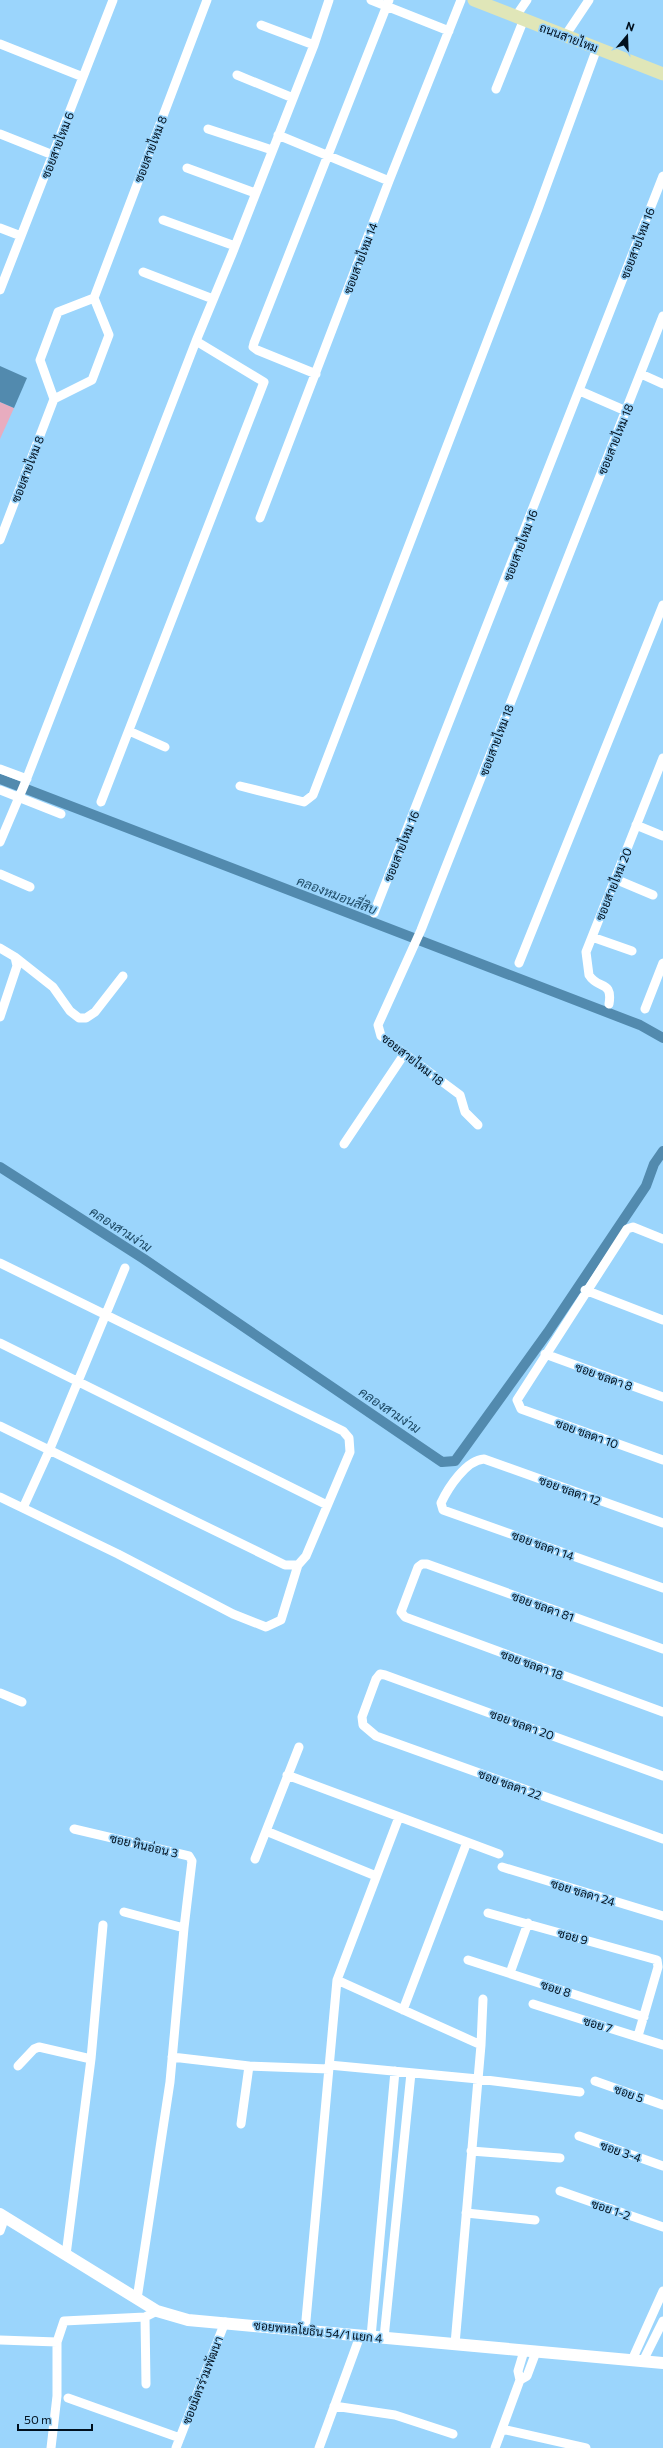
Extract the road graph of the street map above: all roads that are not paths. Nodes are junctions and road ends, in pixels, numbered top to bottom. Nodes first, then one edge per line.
1 (113, 0) edge
2 (206, 0) edge
3 (329, 0) edge
4 (371, 0) edge
5 (461, 0) edge
6 (474, 0) edge
7 (527, 0) edge
8 (589, 0) edge
9 (387, 3) edge
10 (520, 18) junction
11 (261, 26) dead end
12 (449, 31) junction
13 (565, 36) junction
14 (0, 44) edge
15 (314, 45) junction
16 (597, 48) junction
17 (663, 74) edge
18 (237, 75) dead end
19 (83, 78) junction
20 (496, 89) dead end
21 (293, 98) junction
22 (208, 129) dead end
23 (0, 134) edge
24 (278, 135) junction
25 (272, 150) junction
26 (53, 155) junction
27 (327, 157) junction
28 (187, 168) dead end
29 (663, 176) edge
30 (389, 181) junction
31 (255, 194) junction
32 (163, 220) dead end
33 (0, 228) edge
34 (21, 236) junction
35 (235, 246) junction
36 (143, 272) dead end
37 (0, 290) edge
38 (94, 298) junction
39 (213, 299) junction
40 (663, 316) edge
41 (196, 341) junction
42 (316, 374) junction
43 (641, 374) junction
44 (663, 384) edge
45 (580, 391) junction
46 (54, 399) junction
47 (626, 411) junction
48 (260, 518) dead end
49 (0, 540) edge
50 (663, 605) edge
51 (128, 731) junction
52 (165, 747) dead end
53 (663, 758) edge
54 (0, 768) edge
55 (661, 771) edge
56 (26, 781) junction
57 (240, 786) dead end
58 (0, 790) edge
59 (20, 797) junction
60 (101, 802) dead end
61 (61, 814) dead end
62 (636, 825) junction
63 (663, 836) edge
64 (0, 842) edge
65 (0, 874) edge
66 (615, 879) junction
67 (30, 887) dead end
68 (653, 895) dead end
69 (374, 913) dead end
70 (592, 937) junction
71 (0, 948) edge
72 (632, 951) dead end
73 (16, 957) junction
74 (663, 962) edge
75 (519, 963) dead end
76 (123, 976) dead end
77 (609, 1004) dead end
78 (645, 1009) dead end
79 (0, 1017) edge
80 (405, 1053) junction
81 (478, 1125) dead end
82 (344, 1144) dead end
83 (663, 1239) edge
84 (0, 1263) edge
85 (125, 1268) dead end
86 (585, 1290) junction
87 (106, 1315) junction
88 (663, 1320) edge
89 (0, 1344) edge
90 (545, 1354) junction
91 (78, 1382) junction
92 (663, 1397) edge
93 (0, 1426) edge
94 (49, 1451) junction
95 (477, 1459) joint
96 (663, 1460) edge
97 (0, 1497) edge
98 (327, 1506) junction
99 (23, 1508) junction
100 (663, 1523) edge
101 (422, 1564) joint
102 (298, 1565) junction
103 (663, 1588) edge
104 (663, 1649) edge
105 (380, 1674) joint
106 (0, 1693) edge
107 (22, 1702) dead end
108 (663, 1712) edge
109 (300, 1747) dead end
110 (287, 1775) junction
111 (663, 1776) edge
112 (399, 1816) junction
113 (74, 1829) dead end
114 (266, 1831) junction
115 (663, 1839) edge
116 (467, 1842) junction
117 (499, 1854) dead end
118 (255, 1859) dead end
119 (502, 1867) dead end
120 (376, 1876) junction
121 (124, 1912) dead end
122 (488, 1913) dead end
123 (663, 1916) edge
124 (528, 1924) junction
125 (103, 1925) dead end
126 (184, 1928) junction
127 (468, 1960) dead end
128 (510, 1973) junction
129 (337, 1980) junction
130 (659, 1984) edge
131 (483, 1998) dead end
132 (533, 2004) dead end
133 (403, 2010) junction
134 (644, 2017) junction
135 (638, 2036) junction
136 (481, 2045) junction
137 (663, 2045) edge
138 (172, 2057) junction
139 (91, 2059) junction
140 (18, 2066) dead end
141 (249, 2066) junction
142 (329, 2067) junction
143 (395, 2071) junction
144 (411, 2073) junction
145 (478, 2079) junction
146 (595, 2081) dead end
147 (580, 2092) dead end
148 (663, 2105) edge
149 (241, 2124) dead end
150 (579, 2136) dead end
151 (471, 2151) junction
152 (560, 2158) dead end
153 (663, 2166) edge
154 (560, 2191) dead end
155 (384, 2199) junction
156 (398, 2200) junction
157 (466, 2213) junction
158 (3, 2216) edge
159 (535, 2220) dead end
160 (663, 2228) edge
161 (0, 2230) edge
162 (66, 2255) junction
163 (663, 2291) edge
164 (137, 2299) junction
165 (374, 2307) junction
166 (387, 2308) junction
167 (157, 2311) junction
168 (145, 2317) junction
169 (663, 2321) edge
170 (225, 2322) junction
171 (305, 2331) junction
172 (366, 2336) junction
173 (384, 2338) junction
174 (0, 2340) edge
175 (57, 2342) junction
176 (455, 2344) junction
177 (530, 2351) junction
178 (638, 2361) junction
179 (663, 2363) edge
180 (146, 2384) dead end
181 (68, 2398) dead end
182 (334, 2406) junction
183 (502, 2429) junction
184 (453, 2434) dead end
185 (180, 2438) junction
186 (51, 2448) edge
187 (176, 2448) edge
188 (319, 2448) edge
189 (495, 2448) edge
190 (586, 2448) edge

1 - 19 street, ซอยสายไหม 6
2 - 38 street, ซอยสายไหม 8
3 - 15 street
4 - 9 street
5 - 12 street, ซอยสายไหม 14
6 - 10 main road, ถนนสายไหม
7 - 10 street
8 - 13 street
9 - 12 street
9 - 27 street
10 - 13 main road, ถนนสายไหม
10 - 20 street
11 - 15 street
12 - 30 street, ซอยสายไหม 14
13 - 16 main road, ถนนสายไหม
14 - 19 street
15 - 21 street
16 - 17 main road, ถนนสายไหม
16 - 57 street
18 - 21 street
19 - 26 street, ซอยสายไหม 6
21 - 24 street
22 - 25 street
23 - 26 street
24 - 25 street
24 - 27 street
25 - 31 street
26 - 34 street, ซอยสายไหม 6
27 - 30 street
27 - 42 street
28 - 31 street
29 - 45 street, ซอยสายไหม 16
30 - 42 street, ซอยสายไหม 14
31 - 35 street
32 - 35 street
33 - 34 street
34 - 37 street, ซอยสายไหม 6
35 - 39 street
36 - 39 street
38 - 46 street
38 - 46 street
39 - 41 street
40 - 43 street, ซอยสายไหม 18
41 - 51 street
41 - 56 street
42 - 48 street, ซอยสายไหม 14
43 - 44 street
43 - 47 street, ซอยสายไหม 18
45 - 47 street
45 - 69 street, ซอยสายไหม 16
46 - 49 street, ซอยสายไหม 8
47 - 80 street, ซอยสายไหม 18
50 - 75 street
51 - 52 street
51 - 60 street
53 - 55 street, ซอยสายไหม 20
54 - 56 street
55 - 62 street, ซอยสายไหม 20
56 - 59 street
58 - 59 street
59 - 61 street
59 - 64 street
62 - 63 street
62 - 66 street, ซอยสายไหม 20
65 - 67 street
66 - 68 street
66 - 70 street, ซอยสายไหม 20
70 - 72 street
70 - 77 street, ซอยสายไหม 20
71 - 73 street
73 - 76 street
73 - 79 street
74 - 78 street
80 - 81 street, ซอยสายไหม 18
80 - 82 street
83 - 86 street
84 - 87 street
85 - 87 street
86 - 88 street
86 - 90 street
87 - 91 street
87 - 98 street
89 - 91 street
90 - 92 street, ซอย ชลดา 8
90 - 96 street, ซอย ชลดา 10
91 - 94 street
91 - 98 street
93 - 94 street
94 - 99 street
94 - 102 street
95 - 100 street, ซอย ชลดา 12
95 - 103 street, ซอย ชลดา 14
97 - 99 street
98 - 102 street
99 - 102 street
101 - 104 street, ซอย ชลดา 81
101 - 108 street, ซอย ชลดา 18
105 - 111 street, ซอย ชลดา 20
105 - 115 street, ซอย ชลดา 22
106 - 107 street
109 - 110 street
110 - 112 street
110 - 114 street
112 - 116 street
112 - 120 street
113 - 126 street, ซอย หินอ่อน 3
114 - 118 street
114 - 120 street
116 - 117 street
116 - 133 street
119 - 123 street, ซอย ชลดา 24
120 - 129 street
121 - 126 street
122 - 124 street, ซอย 9
124 - 128 street
124 - 130 street, ซอย 9
125 - 139 street
126 - 138 street, ซอย หินอ่อน 3
127 - 128 street, ซอย 8
128 - 134 street, ซอย 8
129 - 133 street
129 - 142 street
130 - 134 street
131 - 136 street
132 - 135 street, ซอย 7
133 - 136 street
134 - 135 street
135 - 137 street, ซอย 7
136 - 145 street
138 - 141 street
138 - 164 street, ซอย หินอ่อน 3
139 - 140 street
139 - 162 street
141 - 142 street
141 - 149 street
142 - 143 street
142 - 171 street
143 - 144 street
143 - 155 street
144 - 145 street
144 - 156 street
145 - 147 street
145 - 151 street
146 - 148 street, ซอย 5
150 - 153 street, ซอย 3-4
151 - 152 street
151 - 157 street
154 - 160 street, ซอย 1-2
155 - 156 street
155 - 165 street
156 - 166 street
157 - 159 street
157 - 176 street
158 - 161 street
158 - 162 street, ซอยพหลโยธิน 54/1 แยก 4
162 - 164 street, ซอยพหลโยธิน 54/1 แยก 4
163 - 178 street
164 - 167 street, ซอยพหลโยธิน 54/1 แยก 4
165 - 166 street
165 - 172 street
166 - 173 street
167 - 168 street
167 - 170 street, ซอยพหลโยธิน 54/1 แยก 4
168 - 175 street
168 - 180 street
169 - 178 street
170 - 171 street, ซอยพหลโยธิน 54/1 แยก 4
170 - 185 street, ซอยมิตรร่วมพัฒนา
171 - 172 street, ซอยพหลโยธิน 54/1 แยก 4
172 - 173 street, ซอยพหลโยธิน 54/1 แยก 4
172 - 182 street
173 - 176 street, ซอยพหลโยธิน 54/1 แยก 4
174 - 175 street
175 - 186 street
176 - 177 street, ซอยพหลโยธิน 54/1 แยก 4
177 - 178 street, ซอยพหลโยธิน 54/1 แยก 4
177 - 183 street
178 - 179 street, ซอยพหลโยธิน 54/1 แยก 4
181 - 185 street
182 - 184 street
182 - 188 street
183 - 189 street
183 - 190 street
185 - 187 street, ซอยมิตรร่วมพัฒนา

